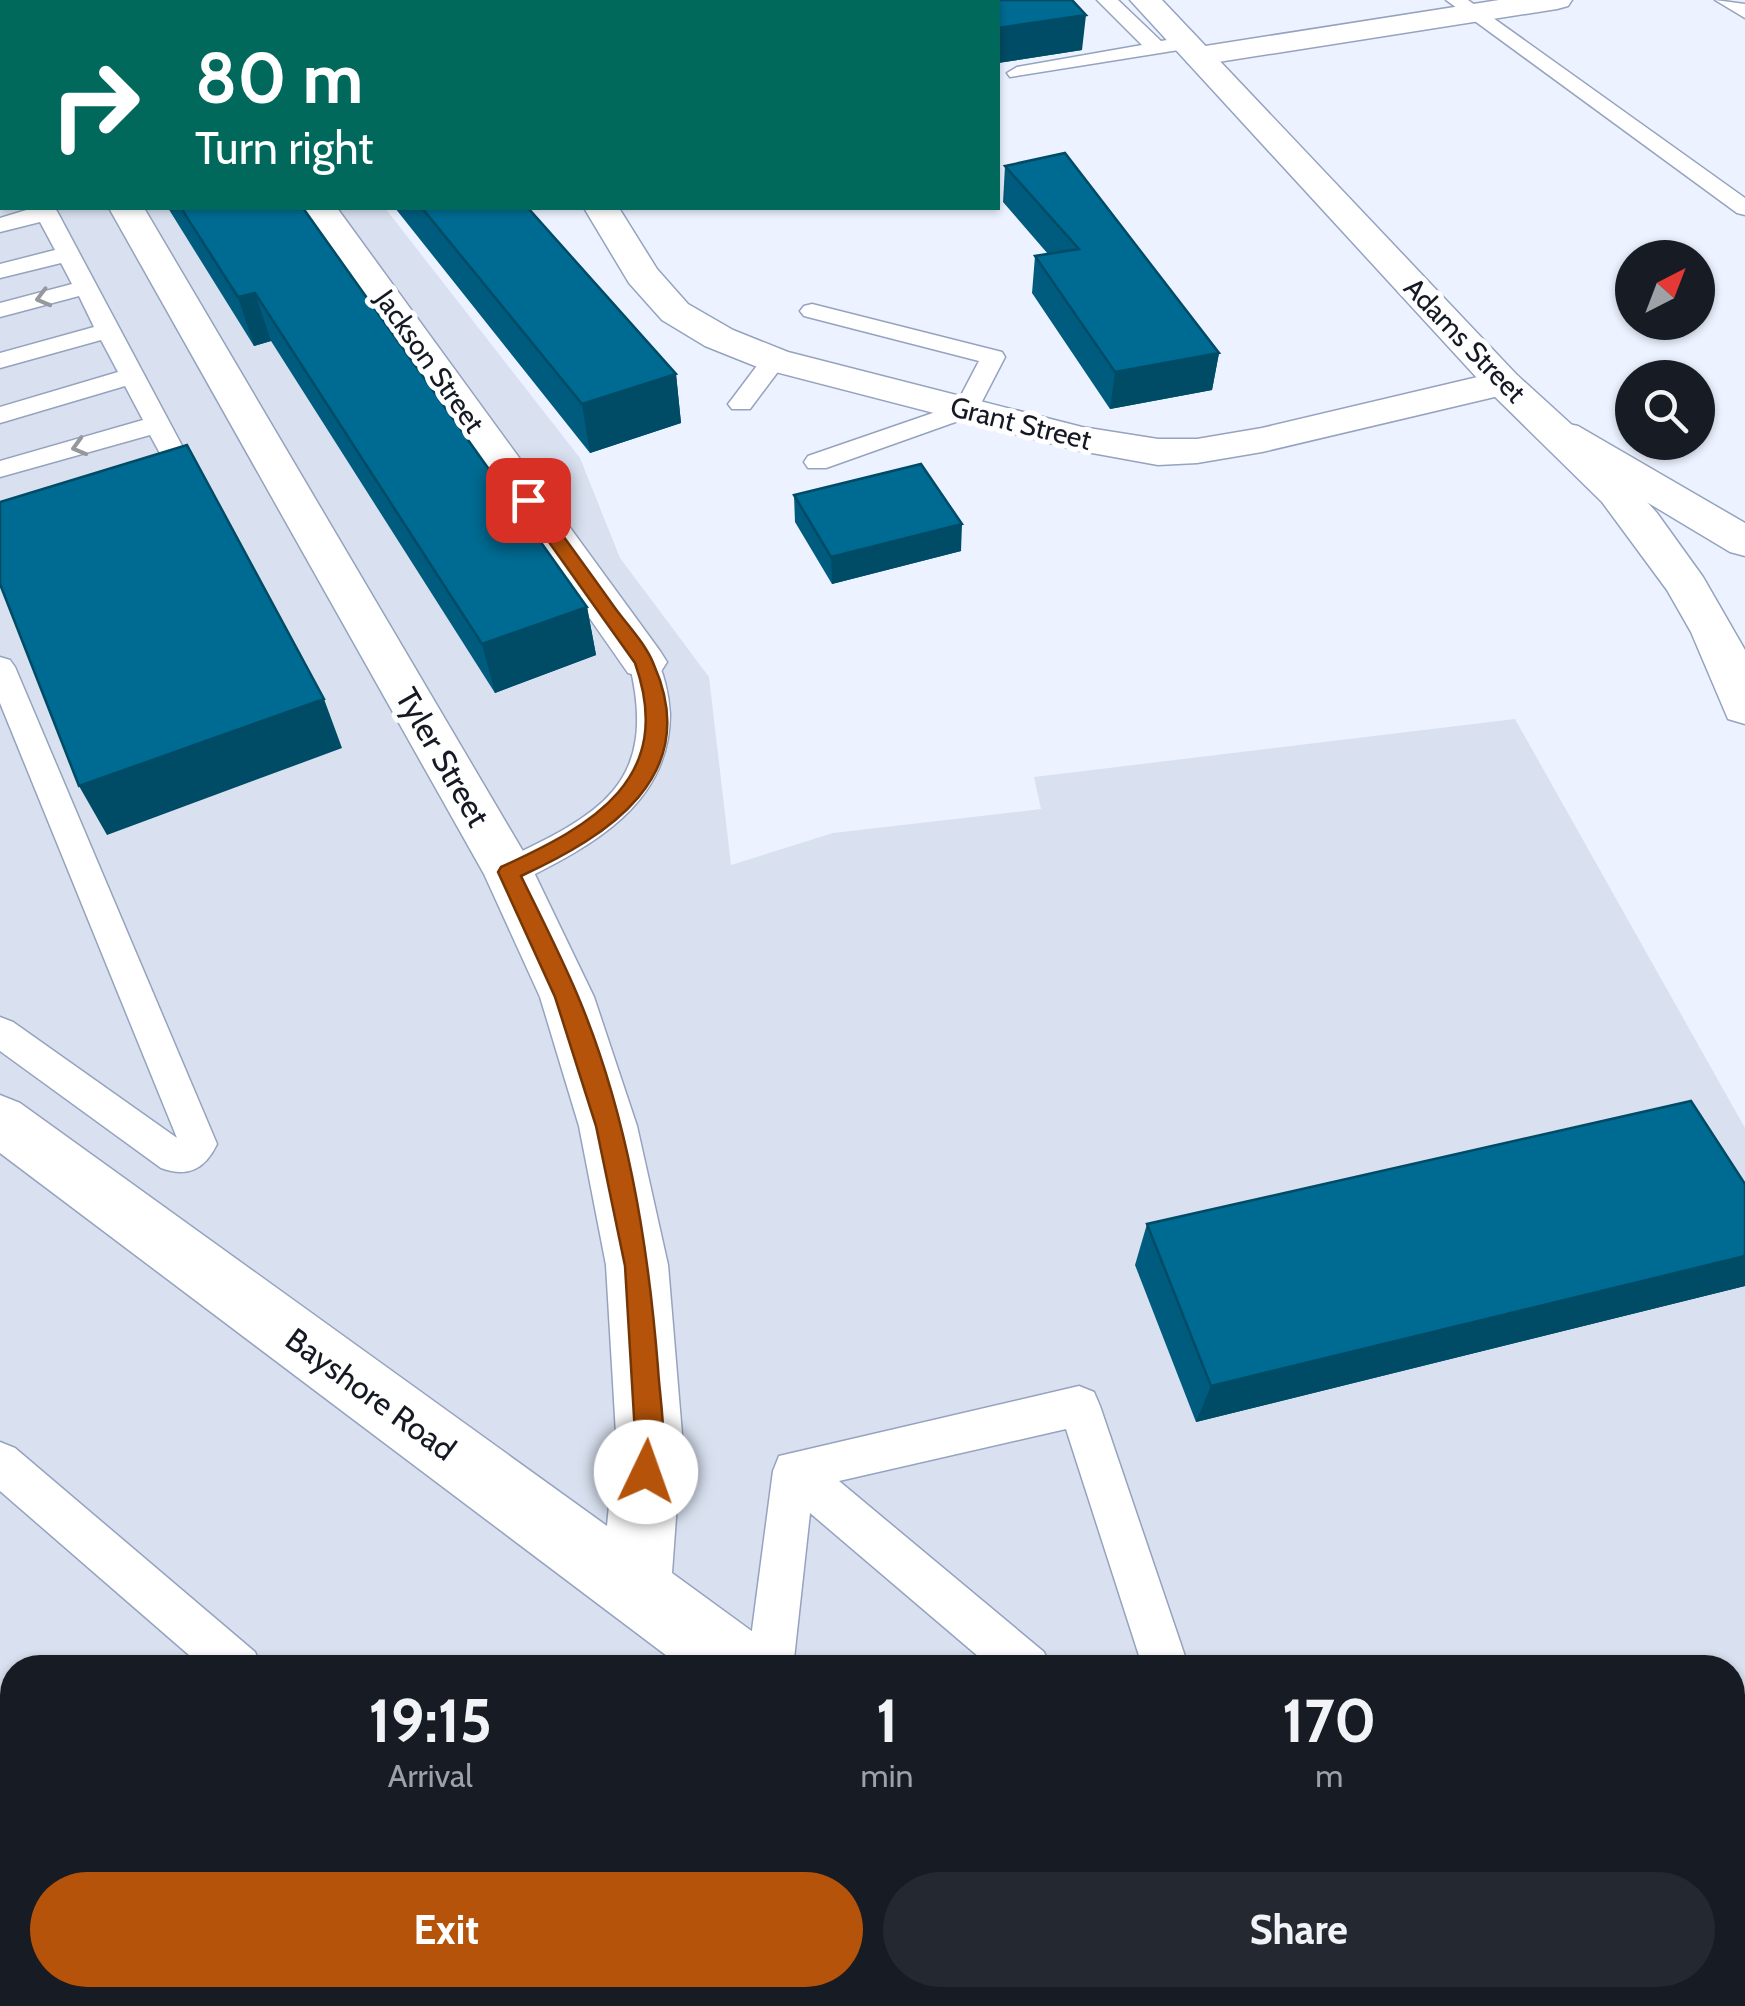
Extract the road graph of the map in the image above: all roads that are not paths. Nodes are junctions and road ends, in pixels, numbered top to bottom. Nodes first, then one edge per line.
1 (1107, 0) edge
2 (1145, 0) edge
3 (1557, 0) edge
4 (1724, 0) edge
5 (1466, 7) edge
6 (1745, 12) edge
7 (1180, 49) junction
8 (1017, 73) dead end
9 (1745, 208) edge
10 (46, 210) edge
11 (127, 210) edge
12 (321, 210) edge
13 (603, 210) edge
14 (0, 225) edge
15 (68, 254) junction
16 (0, 272) edge
17 (86, 287) junction
18 (0, 310) edge
19 (812, 311) dead end
20 (109, 330) junction
21 (0, 360) edge
22 (774, 360) junction
23 (133, 376) junction
24 (1502, 383) junction
25 (741, 404) dead end
26 (966, 410) junction
27 (0, 414) edge
28 (159, 424) junction
29 (1564, 435) junction
30 (817, 462) dead end
31 (0, 470) edge
32 (147, 483) edge
33 (1745, 542) edge
34 (644, 662) joint
35 (0, 667) edge
36 (1745, 707) edge
37 (509, 872) junction
38 (0, 1032) edge
39 (0, 1120) edge
40 (0, 1463) edge
41 (794, 1470) junction
42 (636, 1589) junction
43 (225, 1655) edge
44 (725, 1655) edge
45 (772, 1655) edge
46 (1013, 1655) edge
47 (1162, 1655) edge

1 - 7 lane
2 - 7 street, Adams Street
3 - 5 street
4 - 6 lane
5 - 7 street
5 - 9 lane
7 - 8 lane
7 - 24 street, Adams Street
10 - 14 lane
10 - 15 lane
11 - 37 street, Tyler Street
12 - 34 street, Jackson Street
13 - 22 street, Grant Street
15 - 16 lane
15 - 17 lane
17 -> 18 lane
17 - 20 lane
19 - 26 lane
20 - 21 lane
20 - 23 lane
22 - 25 lane
22 - 26 street, Grant Street
23 - 27 lane
23 - 28 lane
24 - 26 street, Grant Street
24 - 29 street, Adams Street
26 - 30 lane
28 -> 31 lane
28 - 32 lane
29 - 33 street
29 - 36 street, Adams Street
34 - 37 lane
35 - 38 lane
37 - 42 street, Tyler Street
39 - 42 street, Bayshore Road
40 - 43 lane
41 - 45 lane
41 - 46 lane
41 - 47 lane
42 - 44 street, Bayshore Road

